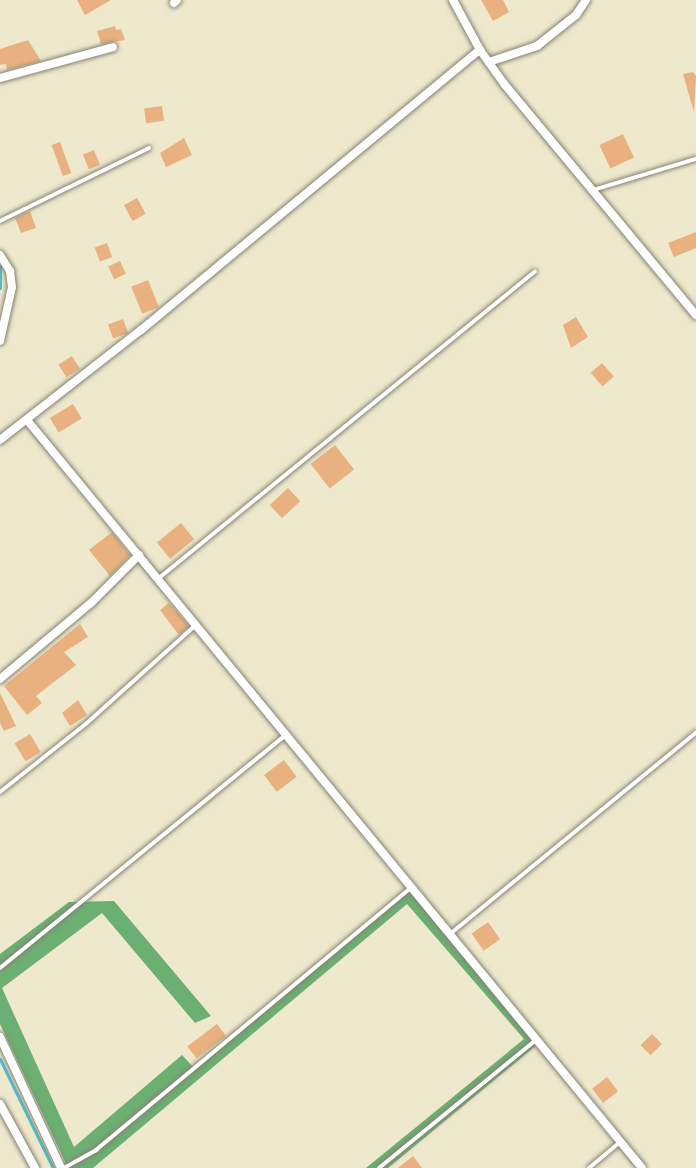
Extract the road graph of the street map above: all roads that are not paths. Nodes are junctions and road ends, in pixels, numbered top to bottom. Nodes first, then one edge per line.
1 (453, 0) edge
2 (586, 0) edge
3 (113, 47) dead end
4 (480, 50) junction
5 (489, 62) junction
6 (0, 78) edge
7 (149, 148) dead end
8 (696, 159) edge
9 (593, 190) junction
10 (0, 221) edge
11 (0, 255) edge
12 (535, 271) dead end
13 (696, 315) edge
14 (0, 341) edge
15 (27, 420) junction
16 (0, 440) edge
17 (139, 555) junction
18 (159, 579) junction
19 (197, 625) junction
20 (0, 679) edge
21 (696, 733) edge
22 (288, 734) junction
23 (0, 792) edge
24 (411, 887) junction
25 (450, 934) junction
26 (0, 968) edge
27 (0, 1037) edge
28 (537, 1039) junction
29 (0, 1104) edge
30 (620, 1142) junction
31 (35, 1168) edge
32 (63, 1168) edge
33 (379, 1168) edge
34 (589, 1168) edge
35 (642, 1168) edge

1 - 4 street
2 - 5 street
3 - 6 street
4 - 5 street
4 - 15 street
5 - 9 street
7 - 10 lane
8 - 9 lane
9 - 13 street
11 - 14 street
12 - 18 lane
15 - 16 street
15 - 17 street
17 - 18 street
17 - 20 street
18 - 19 street
19 - 22 street
19 - 23 lane
21 - 25 lane
22 - 24 street
22 - 26 lane
24 - 25 street
24 - 32 lane
25 - 28 street
27 - 32 street
28 - 30 street
28 - 33 lane
29 - 31 street
30 - 34 lane
30 - 35 street

